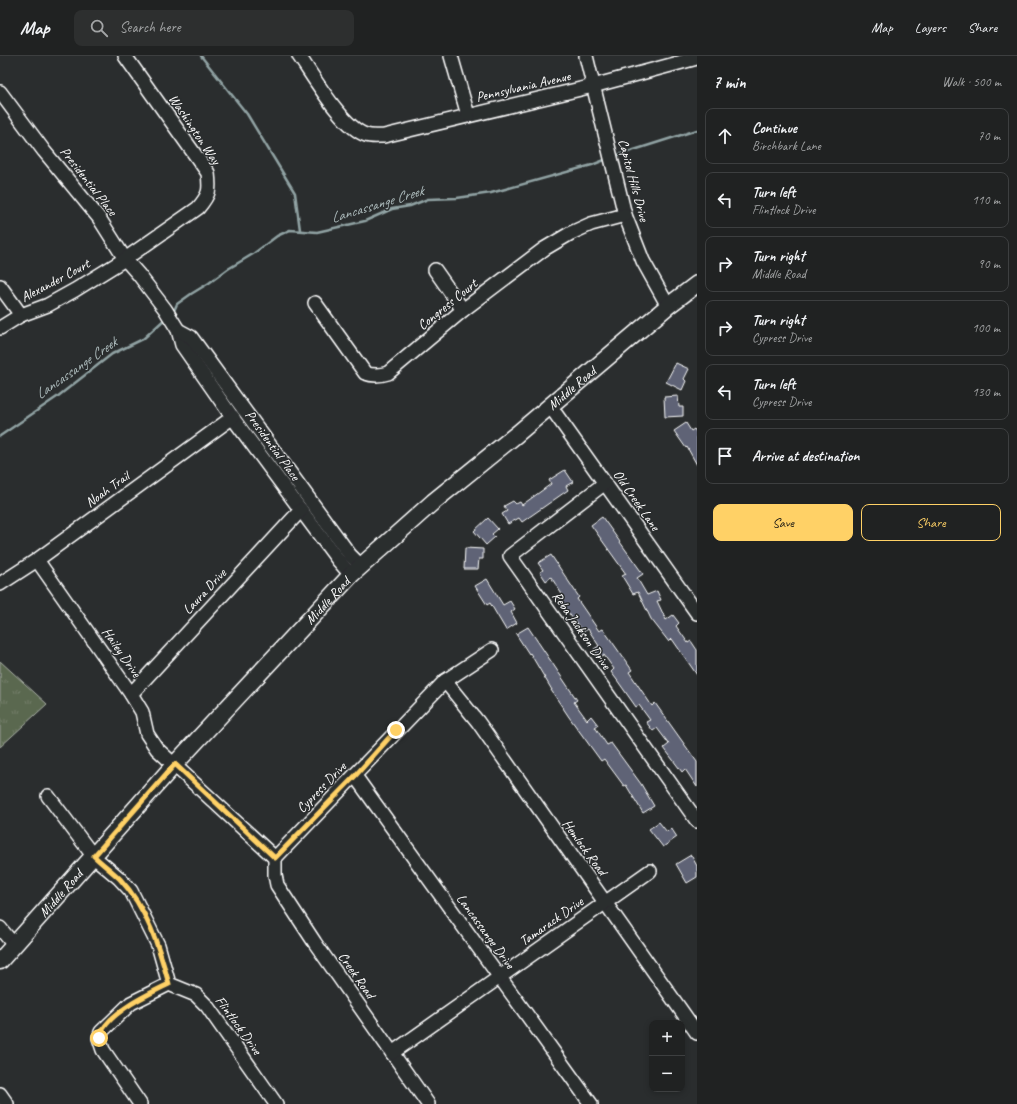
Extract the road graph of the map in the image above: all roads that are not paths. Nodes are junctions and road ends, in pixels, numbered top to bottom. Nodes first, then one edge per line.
1 (125, 56) edge
2 (299, 56) edge
3 (451, 56) edge
4 (586, 56) edge
5 (697, 58) edge
6 (593, 86) junction
7 (0, 92) edge
8 (468, 115) junction
9 (625, 215) junction
10 (125, 259) junction
11 (435, 270) dead end
12 (697, 284) edge
13 (0, 286) edge
14 (315, 303) dead end
15 (668, 306) junction
16 (463, 310) junction
17 (21, 315) junction
18 (175, 326) junction
19 (0, 328) edge
20 (550, 406) junction
21 (233, 417) junction
22 (605, 483) junction
23 (301, 510) junction
24 (37, 560) junction
25 (356, 570) junction
26 (0, 584) edge
27 (697, 613) edge
28 (492, 650) dead end
29 (445, 681) junction
30 (132, 694) junction
31 (175, 764) junction
32 (355, 776) junction
33 (48, 796) dead end
34 (697, 821) edge
35 (94, 856) junction
36 (275, 858) junction
37 (650, 871) dead end
38 (605, 903) junction
39 (0, 929) edge
40 (14, 945) junction
41 (0, 961) edge
42 (499, 977) junction
43 (169, 984) junction
44 (697, 1033) edge
45 (392, 1053) junction
46 (0, 1094) edge
47 (7, 1104) edge
48 (140, 1104) edge
49 (276, 1104) edge
50 (428, 1104) edge
51 (591, 1104) edge

1 - 10 street, Washington Way
2 - 8 street, Pennsylvania Avenue
3 - 8 street
4 - 6 street, Capitol Hills Drive
5 - 6 street, Pennsylvania Avenue
6 - 8 street, Pennsylvania Avenue
6 - 9 street, Capitol Hills Drive
7 - 10 street, Presidential Place
9 - 15 street, Capitol Hills Drive
9 - 16 street, Congress Court
10 - 17 street, Alexander Court
10 - 18 street, Presidential Place
11 - 16 street
12 - 15 main road, Middle Road
13 - 17 street
14 - 16 street, Congress Court
15 - 20 main road, Middle Road
17 - 19 street, Alexander Court
18 - 21 street, Presidential Place
18 - 25 street, Presidential Place
20 - 22 street, Old Creek Lane
20 - 25 main road, Middle Road
21 - 23 street, Presidential Place
21 - 24 street, Noah Trail
22 - 27 street, Old Creek Lane
22 - 34 street, Reba Jackson Drive
23 - 25 street, Presidential Place
23 - 30 street, Laura Drive
24 - 26 street, Noah Trail
24 - 30 street, Hailey Drive
25 - 31 main road, Middle Road
28 - 29 street, Cypress Drive
29 - 32 street, Cypress Drive
29 - 38 street, Hemlock Road
30 - 31 street, Hailey Drive
31 - 35 main road, Middle Road
31 - 36 street
32 - 36 street, Cypress Drive
32 - 42 street, Lancassange Drive
33 - 35 street
35 - 40 main road, Middle Road
35 - 43 street
36 - 45 street, Creek Road
37 - 38 street, Tamarack Drive
38 - 42 street, Tamarack Drive
38 - 44 street, Hemlock Road
39 - 40 street
40 - 41 main road, Middle Road
42 - 45 street, Tamarack Drive
42 - 51 street, Lancassange Drive
43 - 48 street
43 - 49 street, Flintlock Drive
45 - 50 street, Creek Road
46 - 47 street

